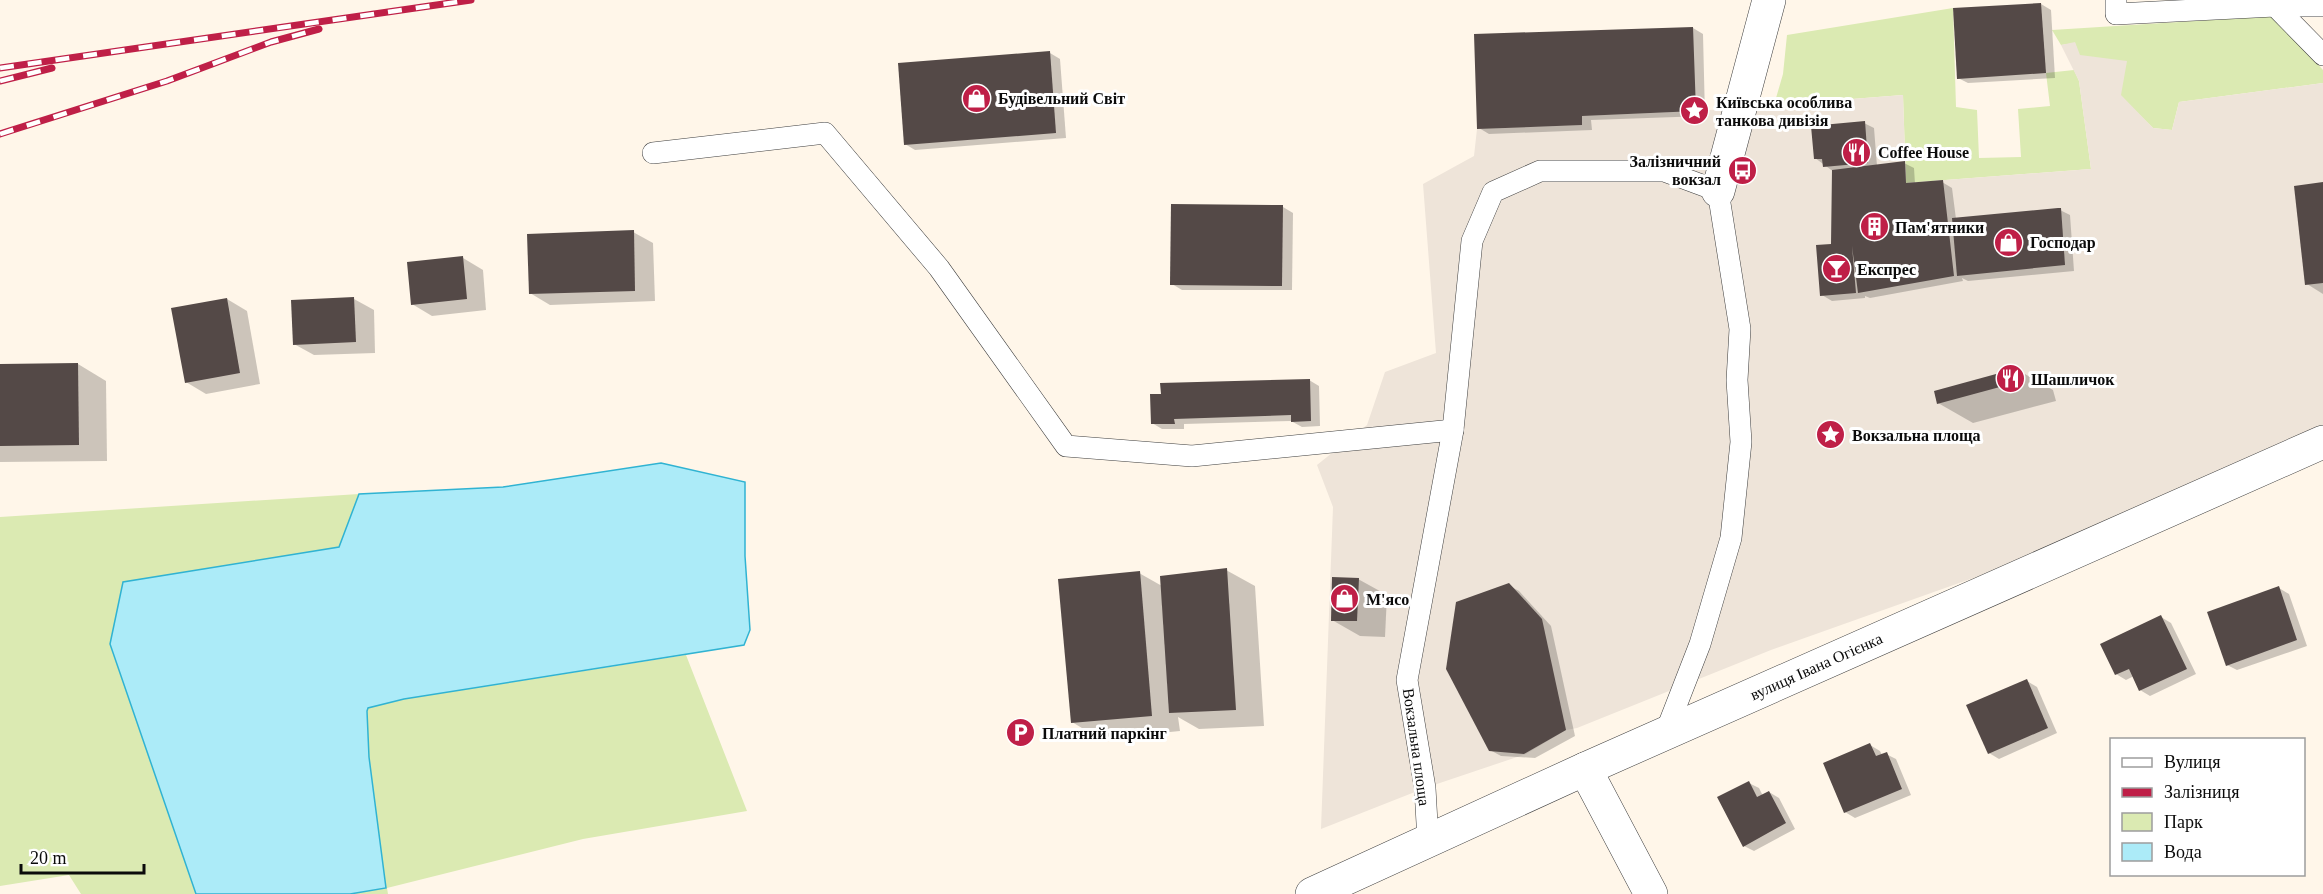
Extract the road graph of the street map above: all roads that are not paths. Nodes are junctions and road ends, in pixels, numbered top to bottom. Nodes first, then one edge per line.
1 (1769, 0) edge
2 (2116, 0) edge
3 (2275, 6) junction
4 (2323, 6) edge
5 (2323, 55) edge
6 (653, 153) dead end
7 (1718, 190) junction
8 (1453, 430) junction
9 (2323, 442) edge
10 (1665, 734) junction
11 (1585, 769) junction
12 (1428, 841) junction
13 (1312, 894) edge
14 (1651, 894) edge

1 - 7 street
2 - 3 lane
3 - 4 lane
3 - 5 lane
6 - 8 lane
7 - 8 lane, Вокзальна площа
7 - 10 lane
8 - 12 lane, Вокзальна площа
9 - 10 street, вулиця Івана Огієнка
10 - 11 street, вулиця Івана Огієнка
11 - 12 street, вулиця Івана Огієнка
11 - 14 street
12 - 13 street, вулиця Івана Огієнка

